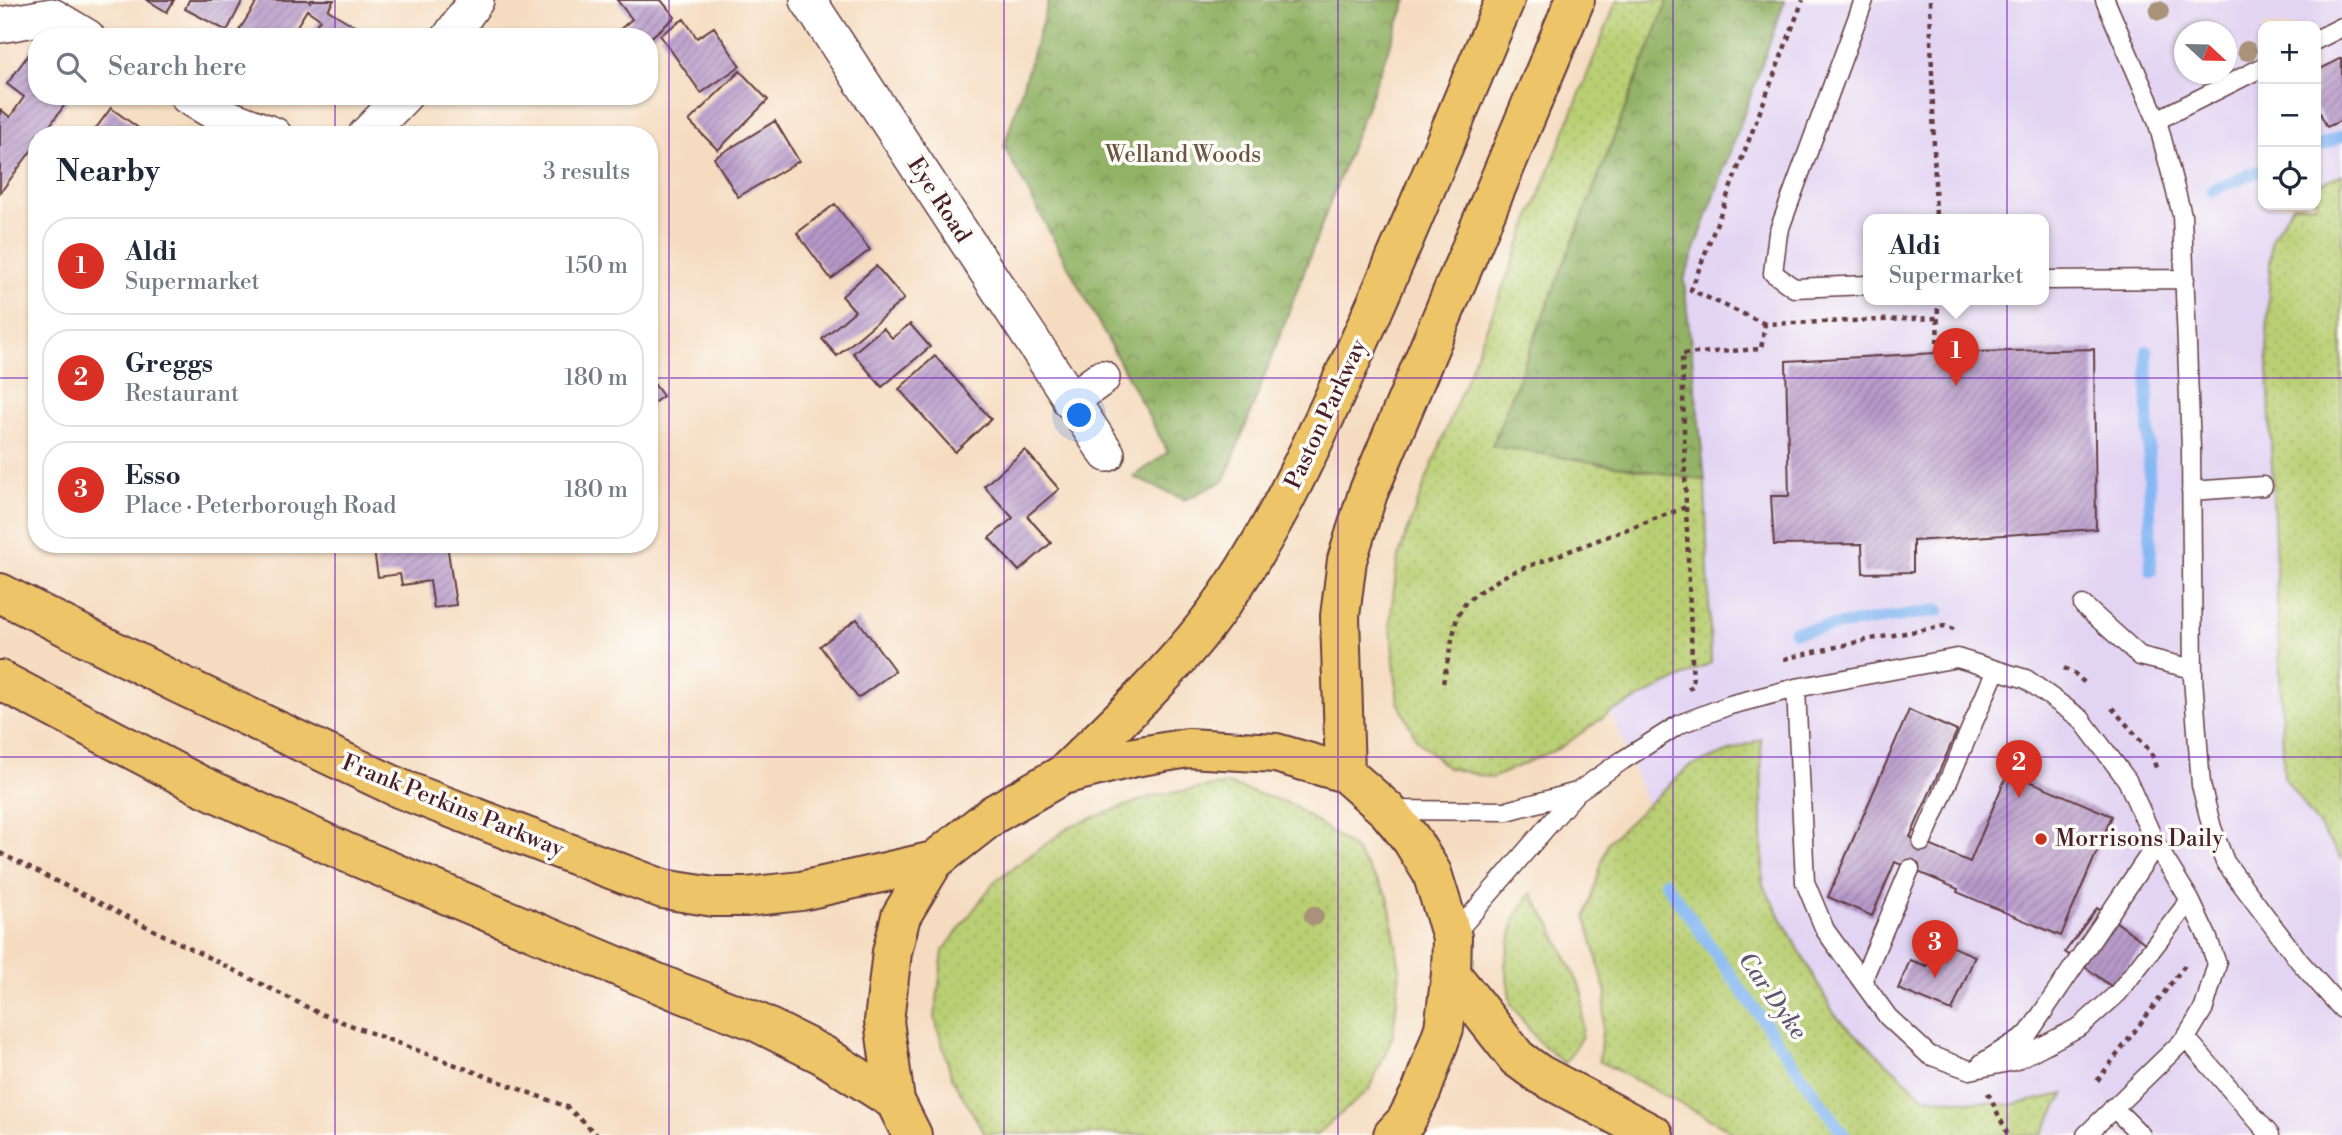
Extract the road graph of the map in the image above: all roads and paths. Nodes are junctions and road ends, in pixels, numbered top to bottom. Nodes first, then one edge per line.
1 (476, 0) edge
2 (808, 0) edge
3 (1576, 0) edge
4 (1803, 0) edge
5 (1864, 0) edge
6 (1930, 0) edge
7 (2105, 0) edge
8 (1505, 1) edge
9 (0, 25) edge
10 (2342, 27) edge
11 (73, 28) edge
12 (456, 28) edge
13 (2321, 38) edge
14 (2258, 70) edge
15 (202, 105) edge
16 (395, 105) edge
17 (2157, 120) junction
18 (250, 126) edge
19 (375, 126) edge
20 (1936, 214) edge
21 (2185, 279) junction
22 (2049, 280) edge
23 (1863, 285) edge
24 (1938, 305) edge
25 (1939, 318) junction
26 (1765, 324) junction
27 (1937, 353) dead end
28 (1102, 378) dead end
29 (1070, 401) junction
30 (1107, 454) dead end
31 (2263, 486) dead end
32 (2191, 491) junction
33 (1686, 507) junction
34 (0, 593) edge
35 (2083, 605) dead end
36 (1958, 630) dead end
37 (1779, 660) dead end
38 (2055, 664) dead end
39 (2193, 669) junction
40 (1996, 670) junction
41 (0, 680) edge
42 (1705, 682) dead end
43 (1443, 683) dead end
44 (1693, 686) junction
45 (1796, 688) junction
46 (2095, 692) dead end
47 (1681, 694) dead end
48 (2105, 701) dead end
49 (1345, 773) junction
50 (1062, 775) junction
51 (2158, 776) dead end
52 (1577, 792) junction
53 (1387, 810) junction
54 (1922, 842) dead end
55 (2156, 845) junction
56 (0, 853) edge
57 (934, 861) junction
58 (1910, 869) dead end
59 (2190, 900) junction
60 (2207, 936) junction
61 (1451, 956) junction
62 (1862, 981) junction
63 (2342, 1009) edge
64 (2186, 1038) junction
65 (1974, 1069) junction
66 (2090, 1091) dead end
67 (895, 1101) junction
68 (2113, 1107) junction
69 (597, 1135) edge
70 (912, 1135) edge
71 (1394, 1135) edge
72 (1654, 1135) edge
73 (2010, 1135) edge
74 (2087, 1135) edge
75 (2141, 1135) edge
76 (2270, 1135) edge

1 - 12 street
2 - 29 street, Eye Road
3 - 49 main road
4 - 26 path
5 - 23 lane
6 - 20 path
7 - 17 lane
8 - 50 main road, Paston Parkway
9 - 11 street
10 - 13 lane
14 - 17 lane
15 - 18 street
16 - 19 street
17 - 21 lane
21 - 22 lane
21 - 32 lane
24 - 25 path
25 - 26 path
25 - 27 path
26 - 33 path
28 - 29 street
29 - 30 street, Eye Road
31 - 32 lane
32 - 39 lane
33 - 43 path
33 - 44 path
34 - 57 main road, Frank Perkins Parkway
35 - 39 lane
36 - 37 path
38 - 46 path
39 - 63 lane
40 - 45 lane
40 - 54 lane
40 - 55 lane
41 - 67 main road
42 - 44 path
44 - 47 path
45 - 52 lane
45 - 62 lane
48 - 51 path
49 - 50 main road
49 - 53 main road
50 - 57 main road
52 - 53 lane
52 - 61 lane
53 - 61 main road
55 - 59 lane
55 - 65 lane
56 - 69 path
57 - 67 main road
58 - 62 lane
59 - 60 lane
59 - 65 lane
60 - 64 lane
60 - 66 path
61 - 71 main road
61 - 72 main road
62 - 65 lane
64 - 68 lane
64 - 76 lane
65 - 73 path
67 - 70 main road
68 - 74 lane
68 - 75 lane

